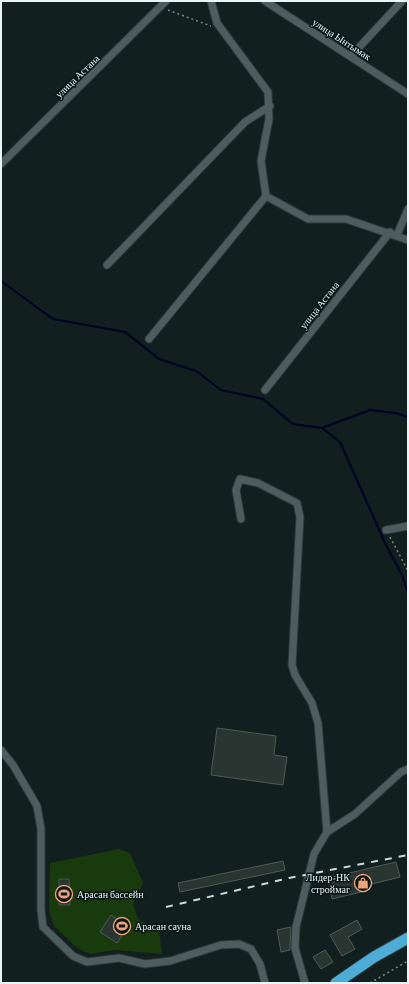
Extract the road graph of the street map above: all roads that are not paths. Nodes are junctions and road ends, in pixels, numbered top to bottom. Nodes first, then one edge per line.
1 (166, 1) edge
2 (210, 1) edge
3 (265, 1) edge
4 (402, 1) edge
5 (351, 56) junction
6 (408, 94) edge
7 (270, 106) junction
8 (1, 164) edge
9 (266, 196) junction
10 (408, 208) edge
11 (390, 232) junction
12 (398, 235) junction
13 (408, 240) edge
14 (107, 266) dead end
15 (149, 339) dead end
16 (265, 390) dead end
17 (241, 519) dead end
18 (408, 526) edge
19 (386, 530) road end
20 (1, 750) edge
21 (408, 769) edge
22 (327, 832) junction
23 (408, 938) edge
24 (265, 983) edge
25 (305, 983) edge
26 (336, 983) edge

1 - 8 street, улица Астана
2 - 7 street
3 - 5 street, улица Ынтымак
4 - 5 street
5 - 6 street, улица Ынтымак
7 - 9 street
7 - 14 street
9 - 11 street
9 - 15 street
10 - 12 street
11 - 12 street
11 - 16 street, улица Астана
12 - 13 street
17 - 22 street
18 - 19 street
20 - 24 street
21 - 22 street
22 - 25 street
23 - 26 highway

